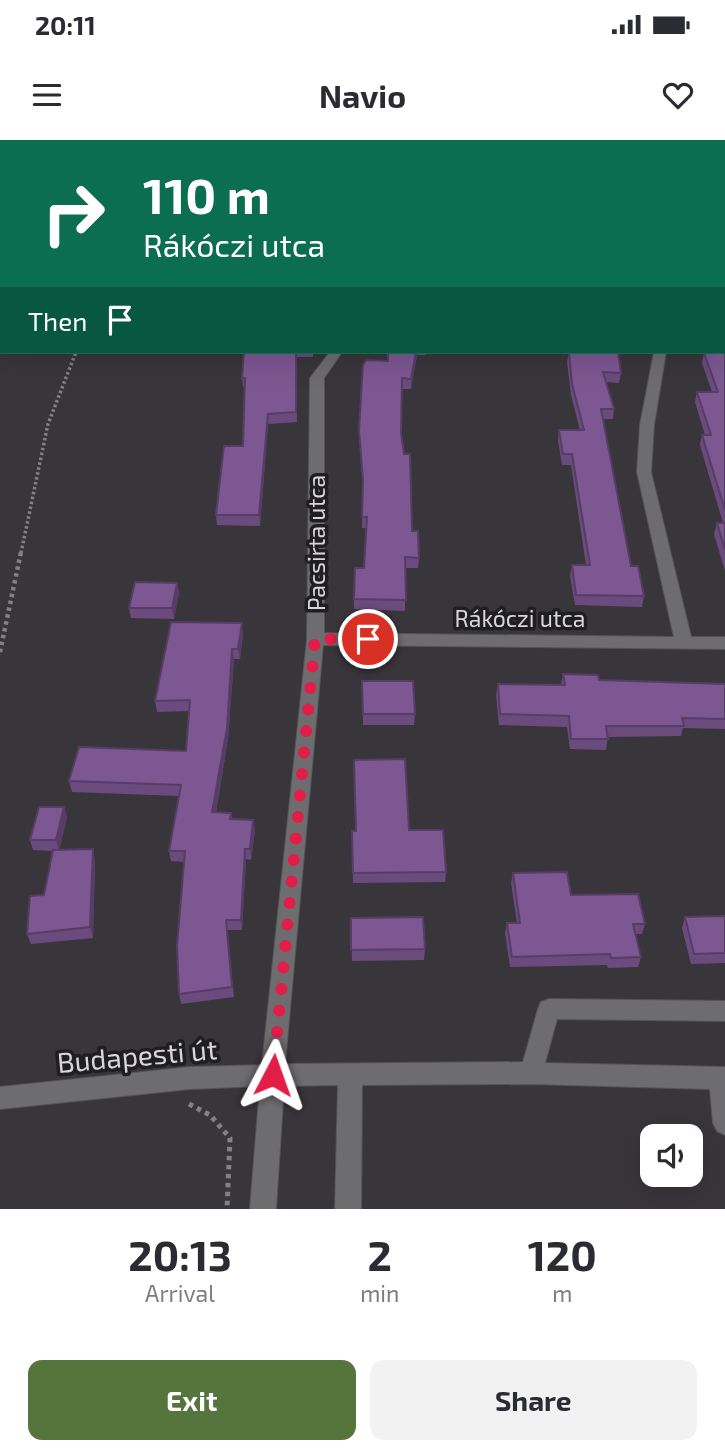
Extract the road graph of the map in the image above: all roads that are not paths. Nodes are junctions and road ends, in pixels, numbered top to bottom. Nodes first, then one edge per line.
1 (335, 354) edge
2 (660, 354) edge
3 (315, 639) junction
4 (684, 642) junction
5 (725, 643) edge
6 (725, 1011) edge
7 (531, 1073) junction
8 (273, 1075) junction
9 (350, 1076) junction
10 (723, 1078) edge
11 (0, 1098) edge
12 (725, 1123) edge
13 (263, 1209) edge
14 (348, 1209) edge

1 - 3 street, Pacsirta utca
2 - 4 street
3 - 4 street, Rákóczi utca
3 - 8 street, Pacsirta utca
4 - 5 street, Rákóczi utca
6 - 7 street
7 - 9 street, Budapesti út
7 - 10 street, Budapesti út
8 - 9 street, Budapesti út
8 - 11 street, Budapesti út
8 - 13 street, Pacsirta utca
9 - 14 street
10 - 12 street

